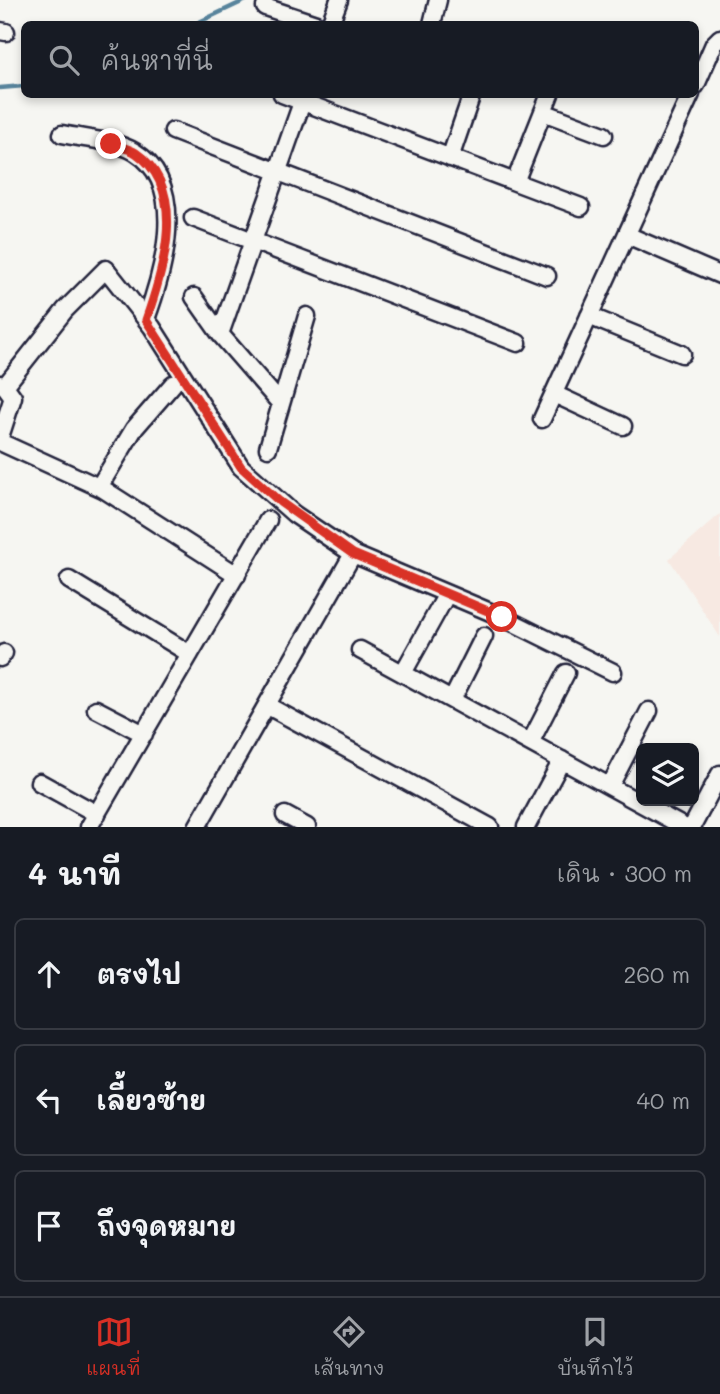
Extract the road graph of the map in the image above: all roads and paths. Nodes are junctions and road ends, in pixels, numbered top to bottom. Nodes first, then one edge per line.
1 (438, 0) edge
2 (339, 1) edge
3 (265, 7) dead end
4 (307, 21) edge
5 (331, 21) edge
6 (433, 21) edge
7 (720, 38) edge
8 (699, 77) edge
9 (303, 98) edge
10 (471, 98) edge
11 (548, 98) edge
12 (689, 98) edge
13 (542, 112) junction
14 (173, 131) dead end
15 (62, 134) dead end
16 (604, 135) dead end
17 (450, 158) junction
18 (278, 171) junction
19 (515, 182) junction
20 (581, 207) dead end
21 (193, 218) dead end
22 (627, 234) junction
23 (253, 240) junction
24 (720, 275) edge
25 (547, 276) dead end
26 (194, 297) dead end
27 (307, 316) dead end
28 (589, 316) junction
29 (146, 320) junction
30 (220, 334) junction
31 (518, 343) dead end
32 (682, 354) dead end
33 (173, 384) dead end
34 (3, 385) edge
35 (554, 394) junction
36 (280, 403) junction
37 (542, 419) dead end
38 (623, 426) dead end
39 (0, 437) edge
40 (0, 442) edge
41 (268, 448) dead end
42 (99, 487) junction
43 (268, 520) dead end
44 (353, 554) junction
45 (237, 575) junction
46 (69, 580) dead end
47 (447, 594) junction
48 (484, 636) dead end
49 (360, 650) dead end
50 (190, 654) junction
51 (614, 672) dead end
52 (403, 673) junction
53 (566, 673) dead end
54 (452, 700) junction
55 (268, 706) junction
56 (96, 709) dead end
57 (649, 711) dead end
58 (144, 734) junction
59 (530, 743) junction
60 (562, 760) junction
61 (720, 774) edge
62 (39, 782) dead end
63 (610, 786) junction
64 (285, 815) dead end
65 (93, 820) edge
66 (197, 827) edge
67 (307, 827) edge
68 (490, 827) edge
69 (526, 827) edge
70 (684, 827) edge
71 (692, 827) edge

1 - 6 street
2 - 5 street
3 - 4 street
7 - 8 street
9 - 17 street
9 - 18 street
10 - 17 street
11 - 13 street
12 - 22 street
13 - 16 street
13 - 19 street
14 - 18 street
15 - 29 street
17 - 19 street
18 - 23 street
18 - 25 street
19 - 20 street
21 - 23 street
22 - 24 street
22 - 28 street
23 - 30 street
23 - 31 street
26 - 30 street
27 - 36 street
28 - 32 street
28 - 35 street
29 - 34 street
29 - 44 street
30 - 36 street
33 - 42 street
34 - 39 street
35 - 37 street
35 - 38 street
36 - 41 street
40 - 42 street
42 - 45 street
43 - 45 street
44 - 47 street
44 - 55 street
45 - 50 street
46 - 50 street
47 - 51 street
47 - 52 street
48 - 54 street
49 - 52 street
50 - 58 street
52 - 54 street
53 - 59 street
54 - 59 street
55 - 66 street
55 - 68 street
56 - 58 street
57 - 63 street
58 - 65 street
59 - 60 street
60 - 63 street
60 - 69 street
61 - 71 street
62 - 65 street
63 - 70 street
64 - 67 street

